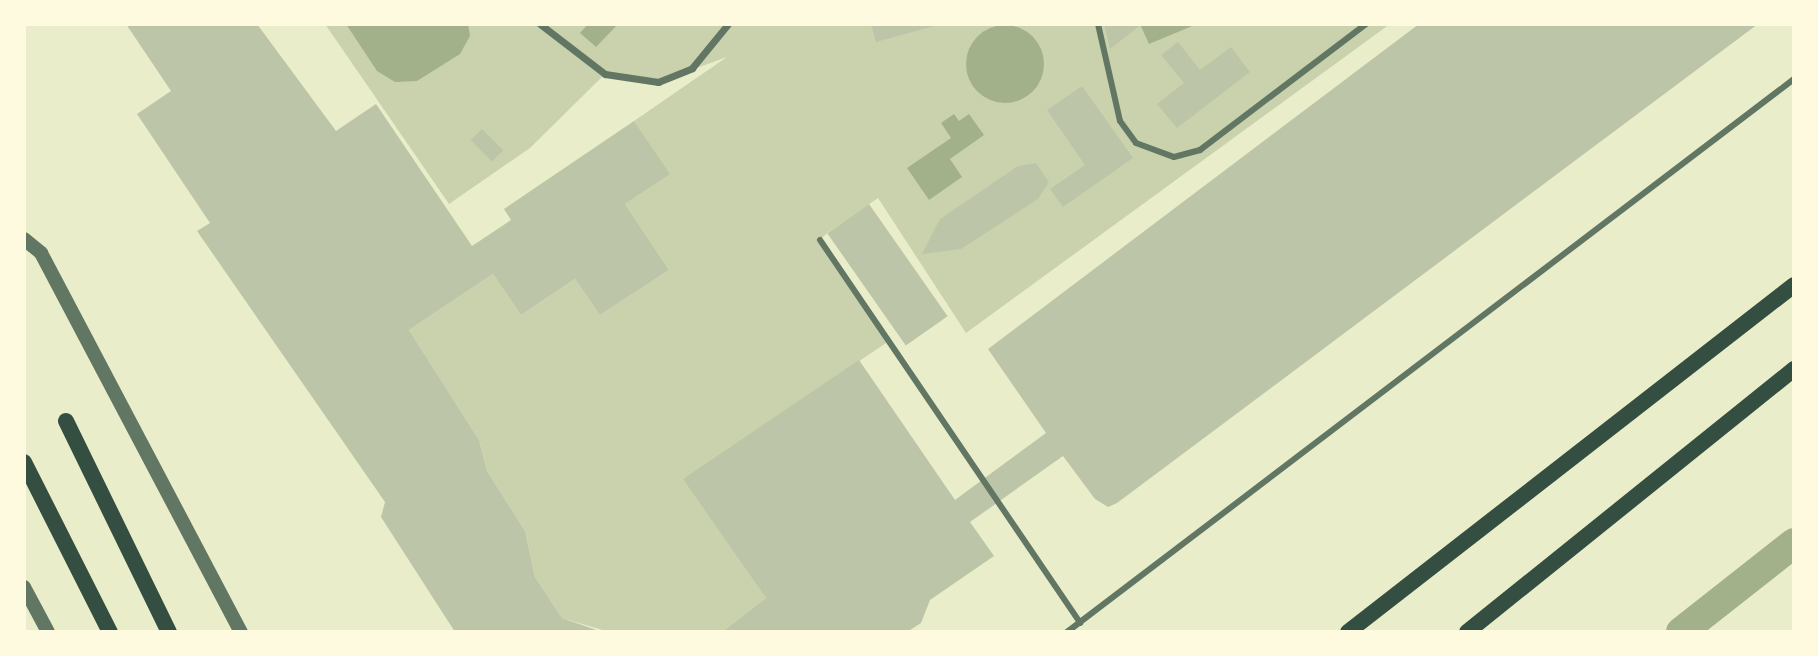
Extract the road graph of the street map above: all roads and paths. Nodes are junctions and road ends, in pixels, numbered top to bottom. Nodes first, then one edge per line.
1 (540, 24) edge
2 (728, 24) edge
3 (1098, 24) edge
4 (1366, 24) edge
5 (1794, 79) edge
6 (24, 239) edge
7 (820, 240) dead end
8 (1794, 285) edge
9 (1794, 369) edge
10 (66, 421) dead end
11 (24, 462) edge
12 (24, 587) edge
13 (1080, 623) junction
14 (48, 632) edge
15 (110, 632) edge
16 (169, 632) edge
17 (241, 632) edge
18 (1067, 632) edge
19 (1348, 632) edge
20 (1467, 632) edge

1 - 2 street
3 - 4 lane
5 - 13 lane
6 - 17 street
7 - 13 lane
8 - 19 main road
9 - 20 main road
10 - 16 main road
11 - 15 main road
12 - 14 street
13 - 18 lane

